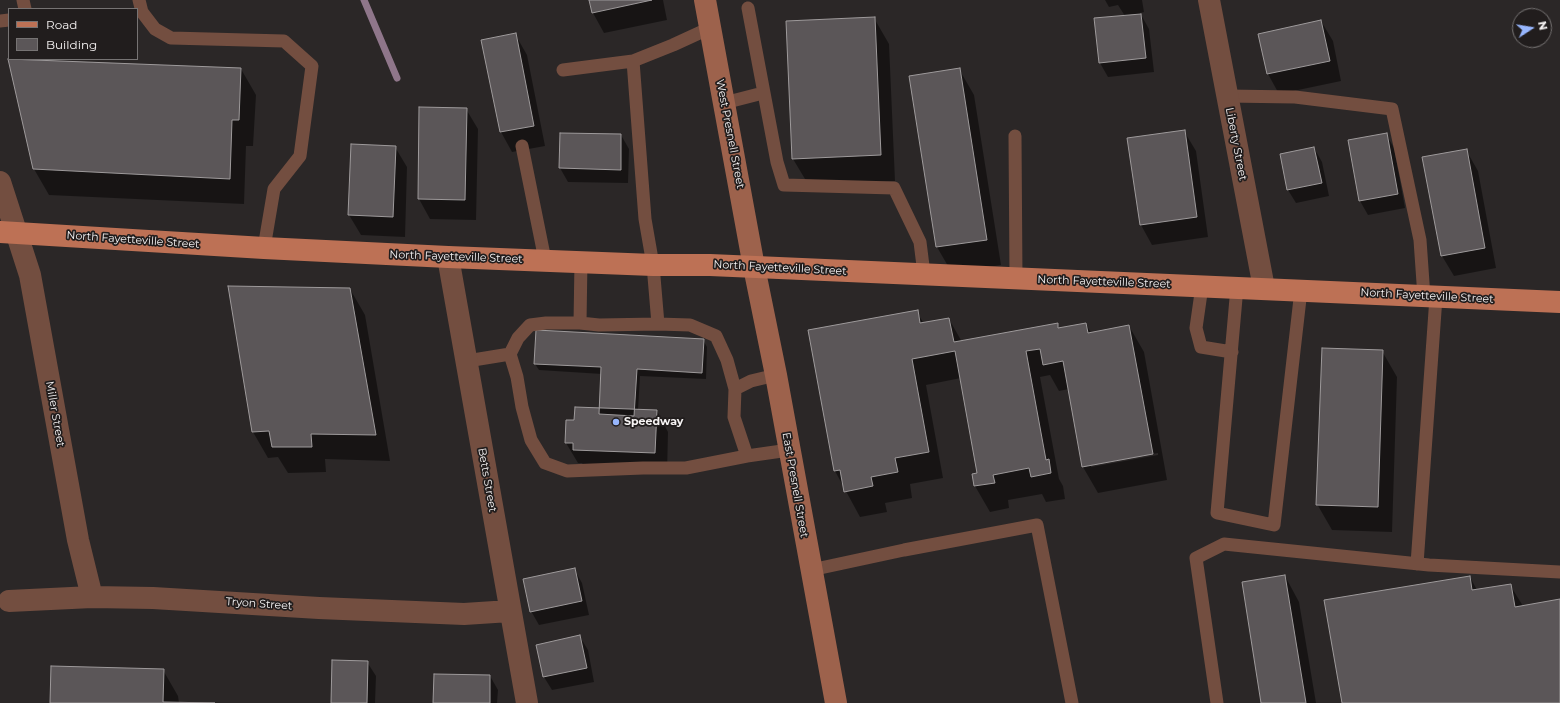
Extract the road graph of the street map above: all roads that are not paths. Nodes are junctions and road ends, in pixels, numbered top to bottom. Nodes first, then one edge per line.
1 (705, 0) edge
2 (1209, 0) edge
3 (139, 8) edge
4 (748, 8) dead end
5 (710, 28) junction
6 (633, 61) junction
7 (563, 70) dead end
8 (763, 93) junction
9 (1227, 96) junction
10 (724, 103) junction
11 (1015, 136) dead end
12 (522, 146) dead end
13 (0, 182) edge
14 (8, 232) edge
15 (264, 248) junction
16 (448, 257) junction
17 (545, 260) junction
18 (581, 261) junction
19 (653, 264) junction
20 (754, 267) junction
21 (924, 274) junction
22 (1016, 278) junction
23 (1202, 286) junction
24 (1238, 287) junction
25 (1264, 288) junction
26 (1301, 290) junction
27 (1430, 297) junction
28 (1560, 302) edge
29 (580, 323) junction
30 (658, 324) junction
31 (1232, 352) junction
32 (510, 354) junction
33 (467, 362) junction
34 (776, 375) junction
35 (734, 389) junction
36 (789, 450) junction
37 (747, 456) junction
38 (1417, 564) junction
39 (811, 570) junction
40 (1560, 572) edge
41 (92, 597) junction
42 (4, 601) edge
43 (510, 611) junction
44 (527, 703) edge
45 (836, 703) edge
46 (1072, 703) edge
47 (1217, 703) edge

1 - 5 main road, West Presnell Street
2 - 9 street, Liberty Street
3 - 15 lane
4 - 8 lane
5 - 6 lane
5 - 10 main road, West Presnell Street
6 - 7 lane
6 - 19 lane
8 - 10 lane
8 - 21 lane
9 - 25 street, Liberty Street
9 - 27 lane
10 - 20 main road, West Presnell Street
11 - 22 lane
12 - 17 lane
13 - 14 street, Miller Street
14 - 15 main road, North Fayetteville Street
14 - 41 street, Miller Street
15 - 16 main road, North Fayetteville Street
16 - 17 main road, North Fayetteville Street
16 - 33 street, Betts Street
17 - 18 main road, North Fayetteville Street
18 - 19 main road, North Fayetteville Street
18 - 29 lane
19 - 20 main road, North Fayetteville Street
19 - 30 lane
20 - 21 main road, North Fayetteville Street
20 - 34 main road, East Presnell Street
21 - 22 main road, North Fayetteville Street
22 - 23 main road, North Fayetteville Street
23 - 24 main road, North Fayetteville Street
23 - 31 lane
24 - 25 main road, North Fayetteville Street
24 - 31 lane
25 - 26 main road, North Fayetteville Street
26 - 27 main road, North Fayetteville Street
26 - 31 lane
27 - 28 main road, North Fayetteville Street
27 - 38 lane
29 - 30 lane
29 - 32 lane
30 - 35 lane
32 - 33 lane
32 - 37 lane
33 - 43 street, Betts Street
34 - 35 lane
34 - 36 main road, East Presnell Street
35 - 37 lane
36 - 37 lane
36 - 39 main road, East Presnell Street
38 - 40 lane
38 - 47 lane
39 - 45 main road, East Presnell Street
39 - 46 lane
41 - 42 street, Tryon Street
41 - 43 street, Tryon Street
43 - 44 street, Betts Street

